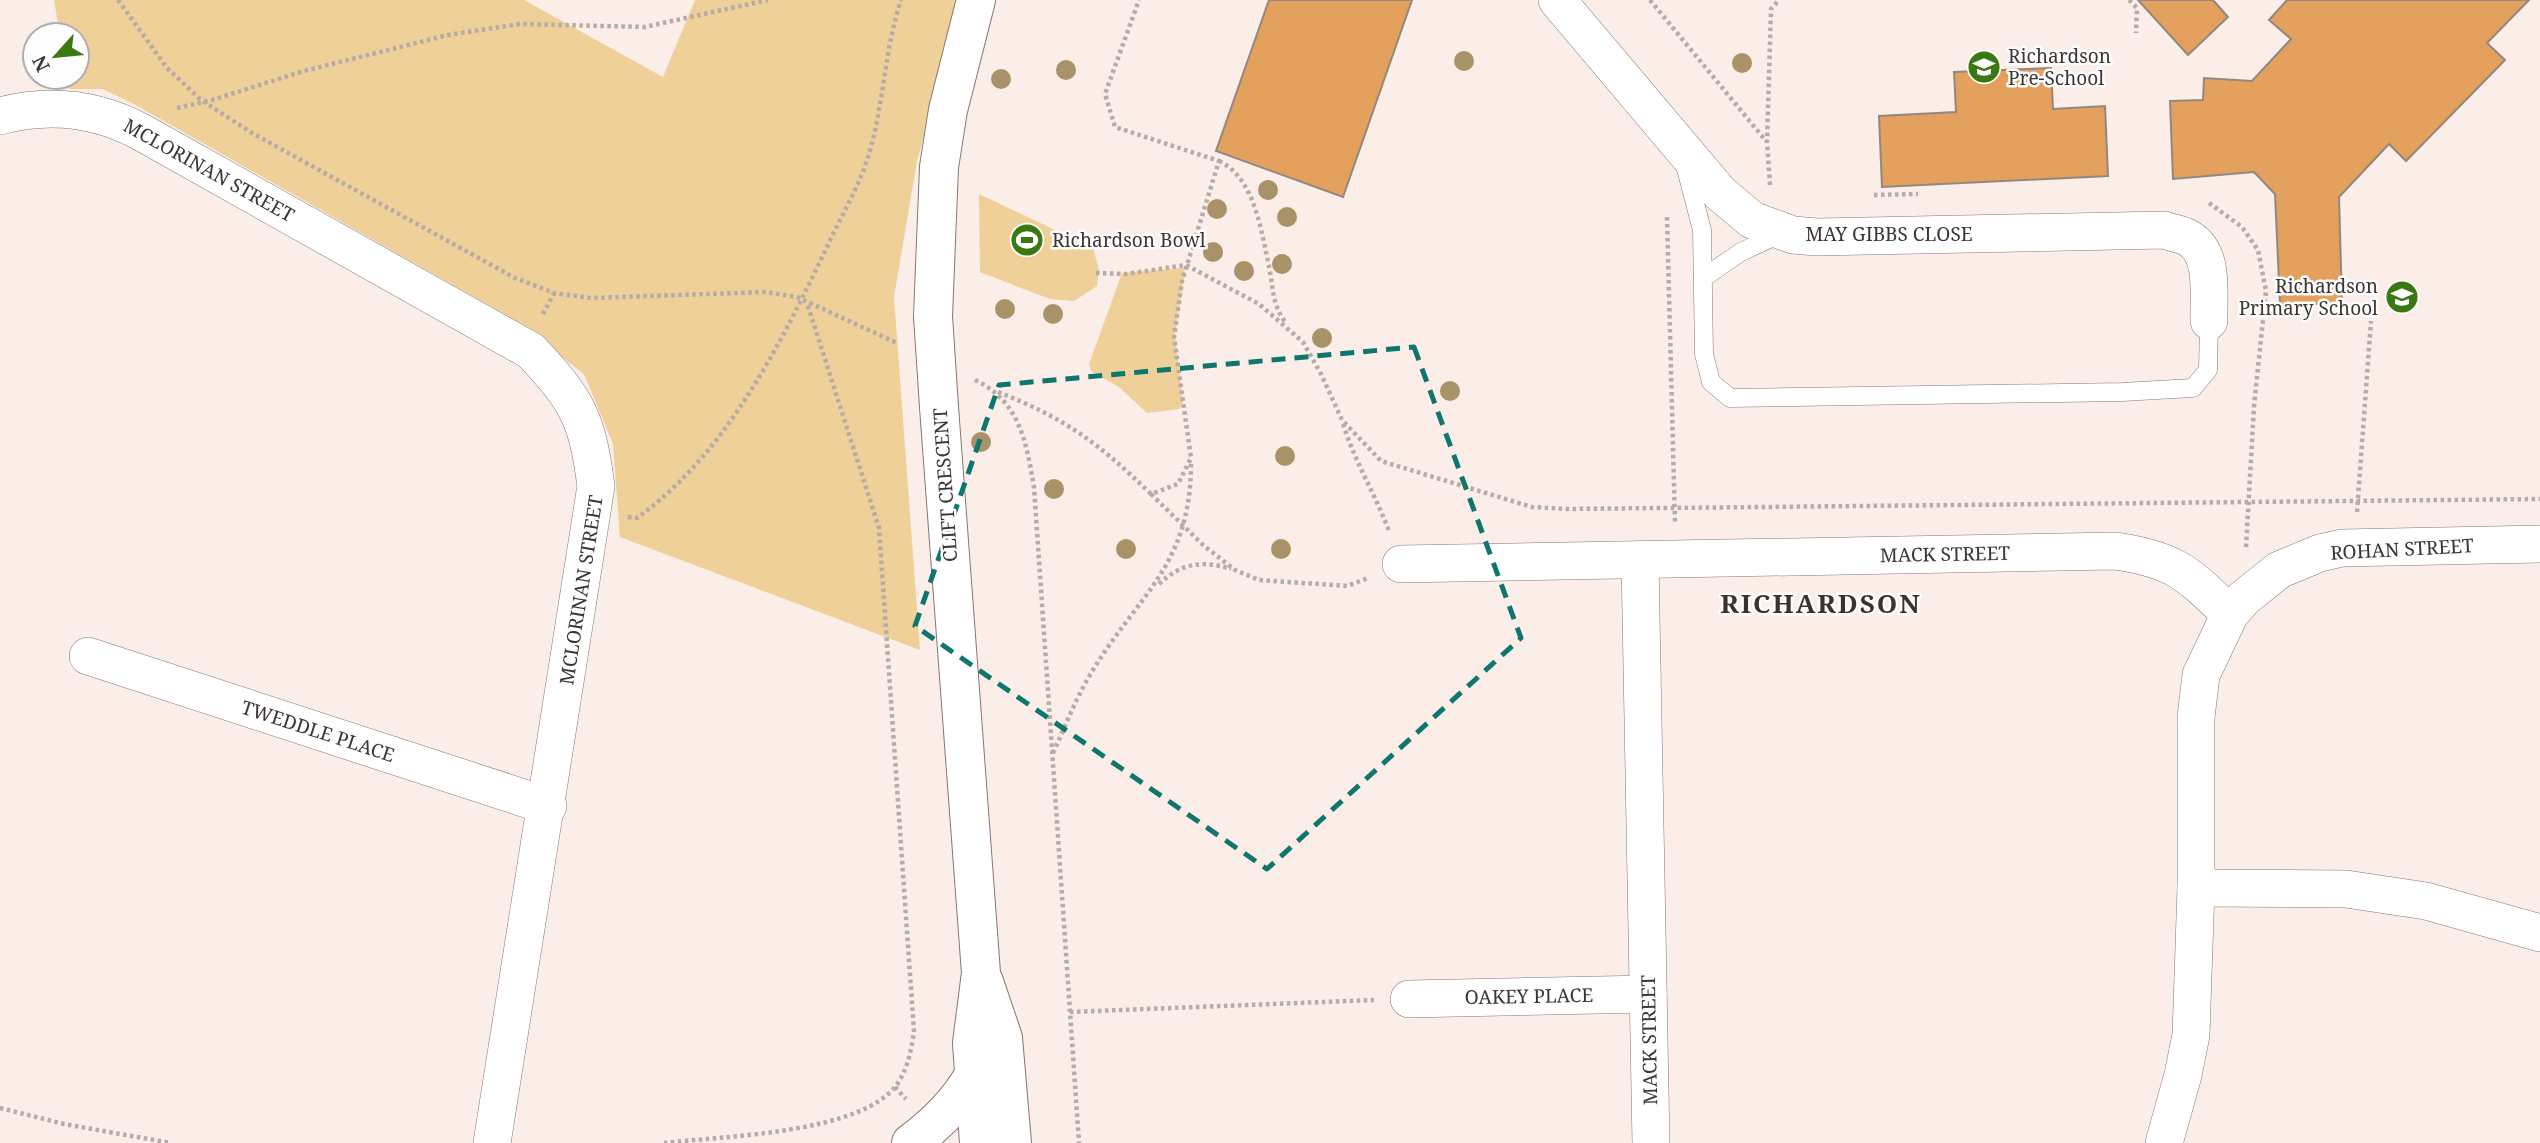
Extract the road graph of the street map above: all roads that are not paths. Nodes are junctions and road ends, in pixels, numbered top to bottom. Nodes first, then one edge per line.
1 (976, 0) edge
2 (1557, 0) edge
3 (0, 116) edge
4 (1675, 139) junction
5 (1786, 232) junction
6 (1703, 278) junction
7 (2209, 321) joint
8 (2540, 544) edge
9 (1658, 560) junction
10 (1402, 564) road end
11 (2230, 614) junction
12 (88, 656) dead end
13 (548, 806) junction
14 (2196, 888) junction
15 (2540, 933) edge
16 (981, 974) junction
17 (1648, 994) junction
18 (1409, 999) road end
19 (974, 1075) junction
20 (492, 1143) edge
21 (911, 1143) edge
22 (979, 1143) edge
23 (1012, 1143) edge
24 (1651, 1143) edge
25 (2164, 1143) edge

1 - 16 street, CLIFT CRESCENT, bridge
2 - 4 street, MAY GIBBS CLOSE
3 - 13 street, MCLORINAN STREET
4 - 5 street, MAY GIBBS CLOSE
4 - 6 lane
5 - 6 lane
5 - 7 street, MAY GIBBS CLOSE
6 - 7 lane
8 - 11 street, ROHAN STREET
9 - 10 street, MACK STREET
9 - 11 street, MACK STREET
9 - 17 street, MACK STREET
11 - 14 street, ROHAN STREET
12 - 13 street, TWEDDLE PLACE
13 - 20 street, MCLORINAN STREET
14 - 15 street
14 - 25 street, ROHAN STREET
16 - 19 street, CLIFT CRESCENT
16 - 23 street, CLIFT CRESCENT
17 - 18 street, OAKEY PLACE
17 - 24 street, MACK STREET
19 - 21 street
19 - 22 street, CLIFT CRESCENT

